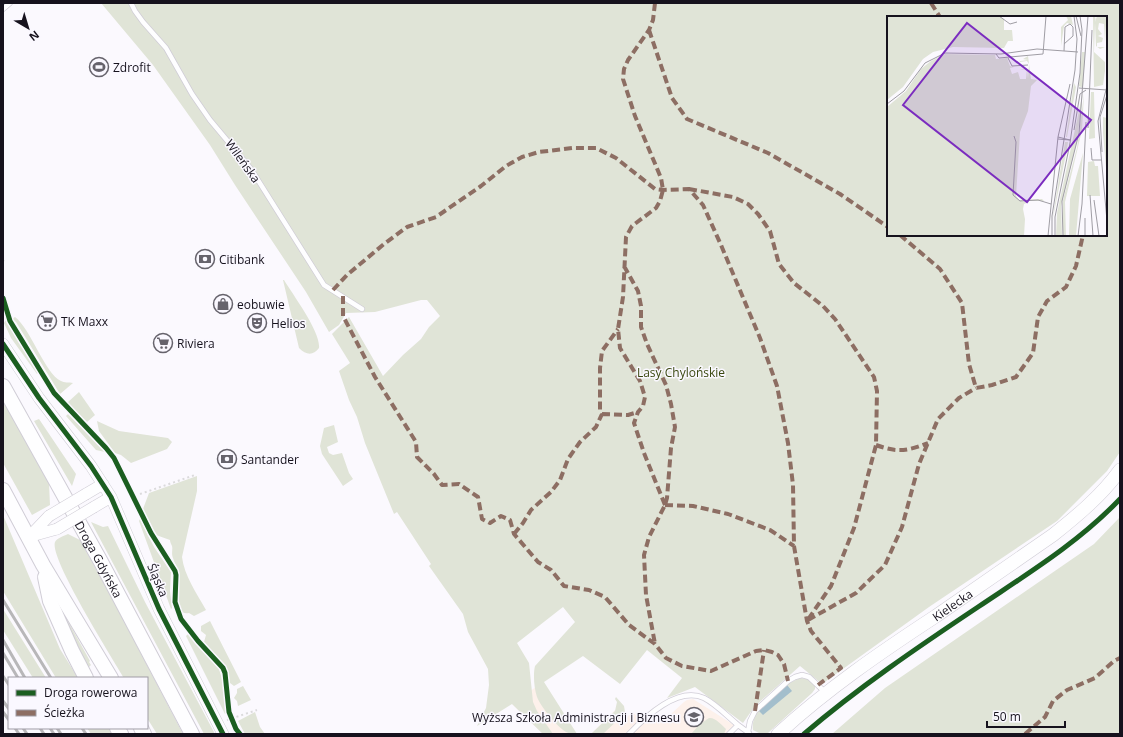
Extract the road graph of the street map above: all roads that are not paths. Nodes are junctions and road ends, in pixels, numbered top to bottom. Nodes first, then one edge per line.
1 (10, 3) edge
2 (131, 3) edge
3 (3, 9) edge
4 (362, 309) dead end
5 (3, 344) edge
6 (3, 386) edge
7 (1120, 470) edge
8 (103, 484) junction
9 (3, 490) edge
10 (111, 497) junction
11 (28, 538) junction
12 (43, 565) junction
13 (85, 677) edge
14 (110, 677) edge
15 (826, 693) junction
16 (738, 725) junction
17 (749, 733) edge
18 (192, 734) edge
19 (223, 734) edge
20 (629, 734) edge
21 (729, 734) edge
22 (778, 734) edge

1 - 3 lane
2 - 4 lane, Wileńska
5 - 8 street, Śląska
6 - 18 main road, Droga Gdyńska
7 - 15 main road, Kielecka
8 - 10 street, Śląska
8 - 11 street, bridge
9 - 11 main road
10 - 11 street, bridge
10 - 19 street, Śląska
11 - 12 main road
12 - 13 main road
12 - 14 main road
15 - 17 lane
15 - 22 main road, Kielecka
16 - 17 lane
16 - 20 lane
16 - 21 lane

